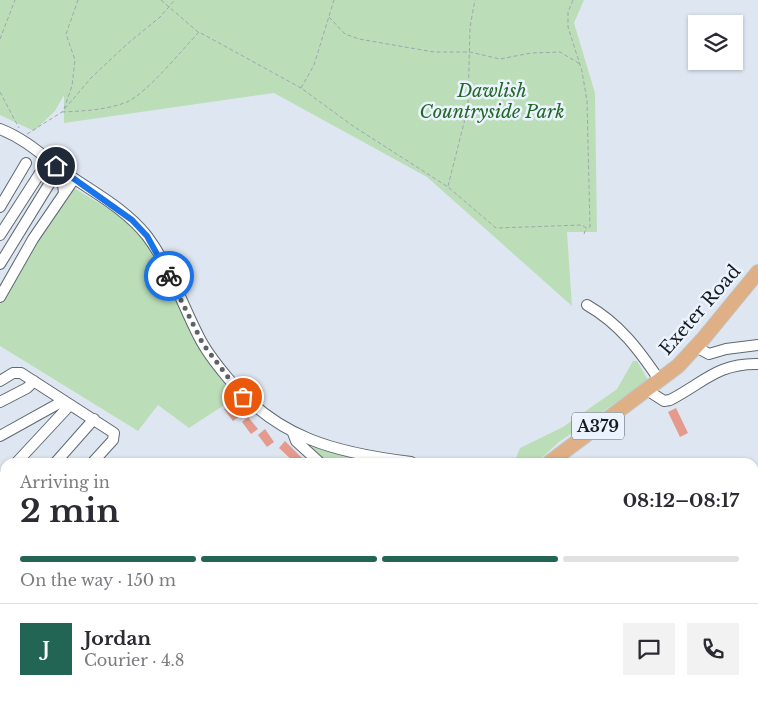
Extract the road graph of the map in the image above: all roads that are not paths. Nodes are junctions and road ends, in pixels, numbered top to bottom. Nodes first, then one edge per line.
1 (0, 129) edge
2 (26, 163) dead end
3 (40, 173) dead end
4 (74, 179) junction
5 (64, 193) junction
6 (0, 207) edge
7 (0, 235) edge
8 (0, 264) edge
9 (758, 272) edge
10 (0, 297) edge
11 (587, 305) dead end
12 (758, 345) edge
13 (696, 347) junction
14 (758, 364) edge
15 (0, 381) edge
16 (34, 381) junction
17 (660, 381) junction
18 (647, 390) junction
19 (0, 402) edge
20 (66, 403) junction
21 (94, 419) junction
22 (292, 433) junction
23 (0, 436) edge
24 (20, 458) edge
25 (60, 458) edge
26 (96, 458) edge
27 (315, 458) edge
28 (379, 458) edge
29 (555, 458) edge

1 - 4 street
2 - 6 street
3 - 7 street
4 - 5 street
4 - 22 street
5 - 8 street
5 - 10 street
9 - 13 main road, Exeter Road / A379
11 - 17 street
12 - 13 street
13 - 17 main road, Exeter Road / A379
14 - 18 street
15 - 16 street
16 - 19 street
16 - 20 street
17 - 18 main road, Exeter Road / A379
18 - 29 main road, Exeter Road / A379
20 - 21 street
20 - 23 street
20 - 24 street
21 - 25 street
21 - 26 street
22 - 27 street
22 - 28 street

